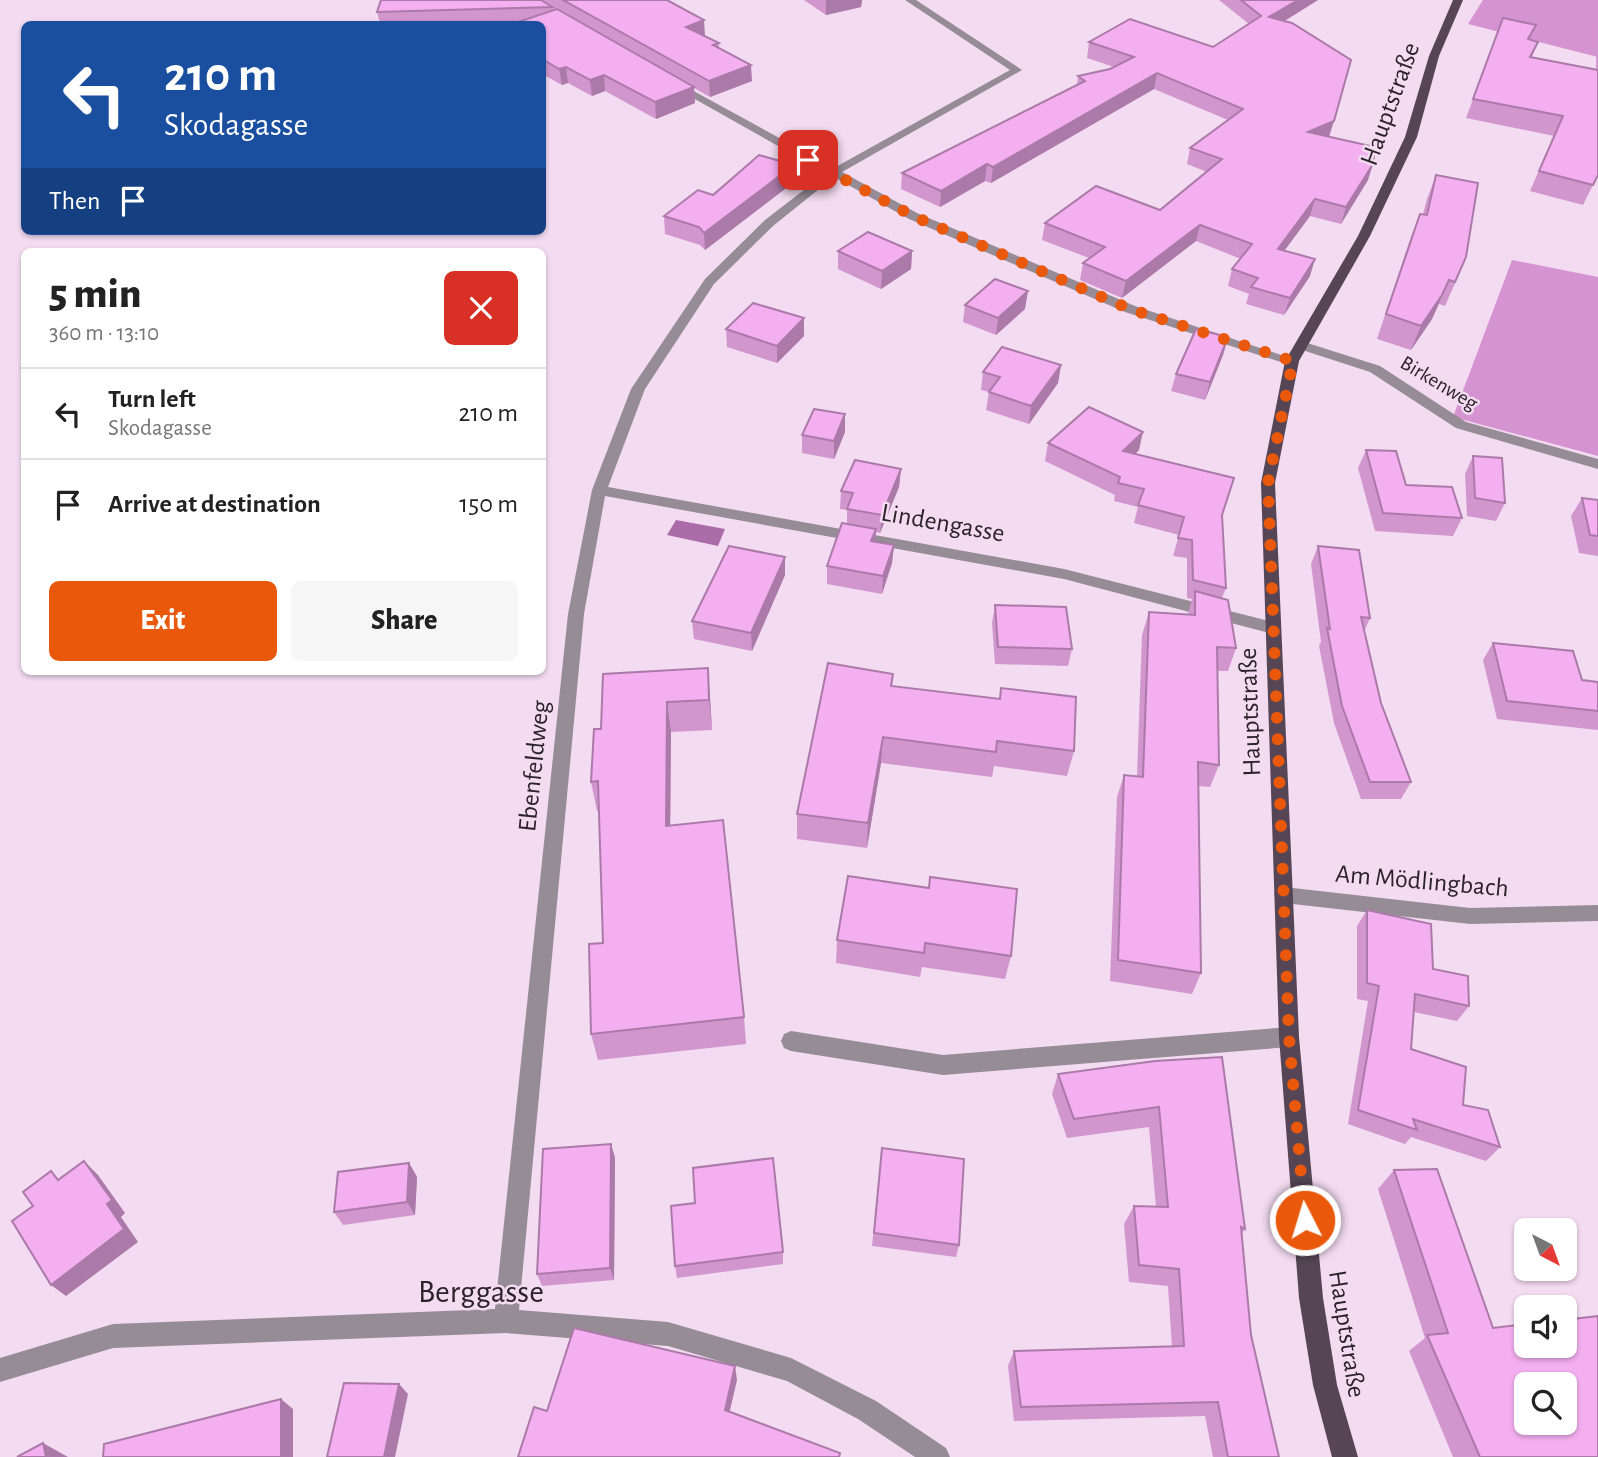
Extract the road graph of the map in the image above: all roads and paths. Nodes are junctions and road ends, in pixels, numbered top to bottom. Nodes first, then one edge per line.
1 (911, 0) edge
2 (1458, 0) edge
3 (667, 80) edge
4 (831, 174) junction
5 (1301, 345) junction
6 (1293, 361) junction
7 (1598, 464) edge
8 (599, 490) junction
9 (1273, 628) junction
10 (1284, 895) junction
11 (1598, 914) edge
12 (1289, 1037) junction
13 (791, 1041) dead end
14 (506, 1321) junction
15 (0, 1370) edge
16 (937, 1457) edge
17 (1345, 1457) edge

1 - 4 street, Ebenfeldweg
2 - 5 main road, Hauptstraße
3 - 4 street
4 - 6 street
4 - 8 street, Ebenfeldweg
5 - 6 main road, Hauptstraße
5 - 7 street, Birkenweg
6 - 9 main road, Hauptstraße
8 - 9 street, Lindengasse
8 - 14 street, Ebenfeldweg
9 - 10 main road, Hauptstraße
10 - 11 street, Am Mödlingbach
10 - 12 main road, Hauptstraße
12 - 13 street
12 - 17 main road, Hauptstraße
14 - 15 street, Berggasse
14 - 16 street, Berggasse

